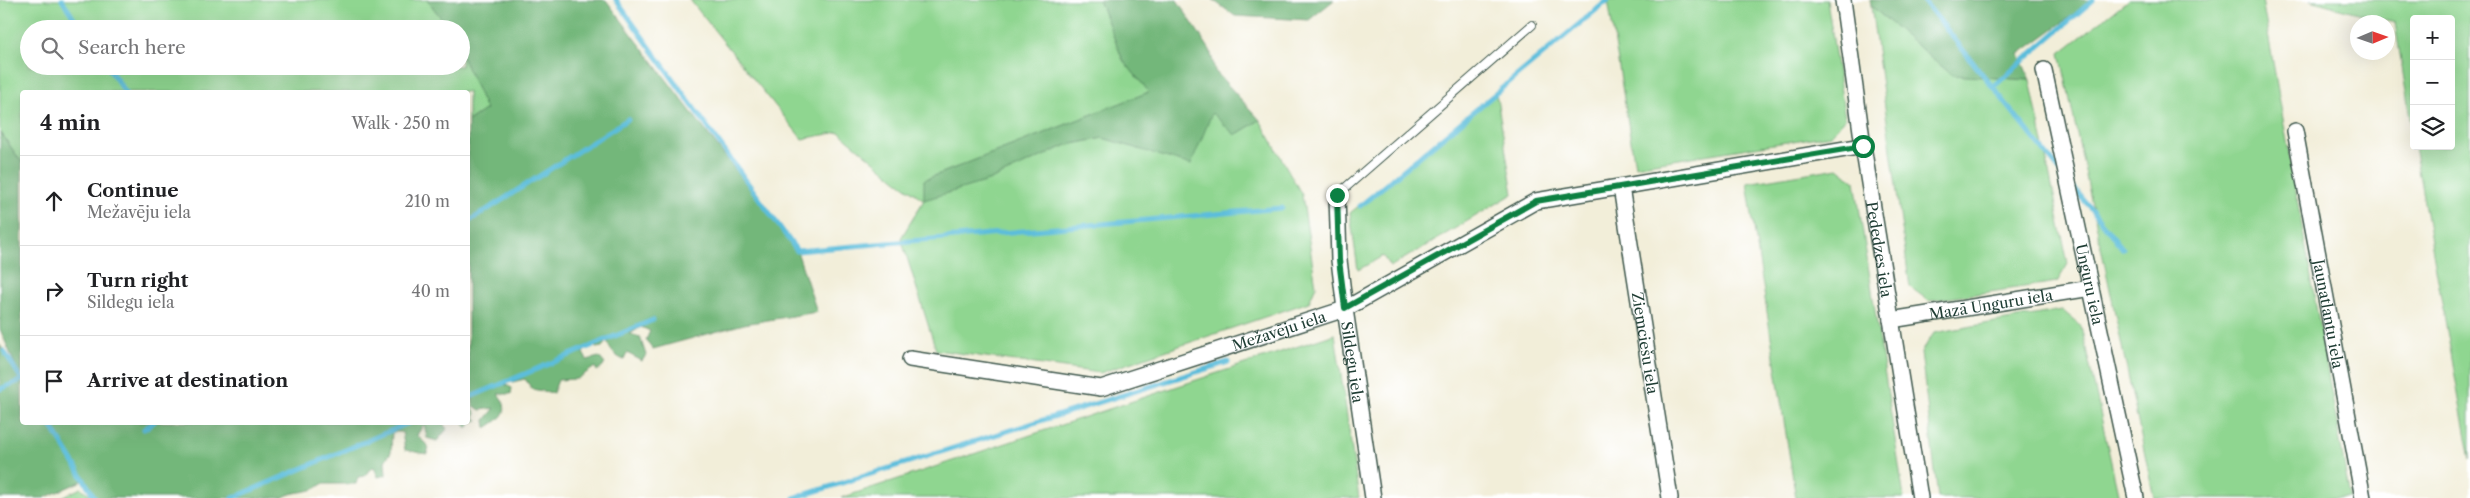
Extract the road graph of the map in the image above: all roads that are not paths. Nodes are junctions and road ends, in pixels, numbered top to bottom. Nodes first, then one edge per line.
1 (1843, 0) edge
2 (1532, 25) dead end
3 (2044, 70) dead end
4 (2295, 131) dead end
5 (1863, 146) junction
6 (1621, 187) junction
7 (1337, 195) joint
8 (2091, 288) junction
9 (1345, 308) junction
10 (1891, 320) junction
11 (910, 359) dead end
12 (1373, 498) edge
13 (1670, 498) edge
14 (1920, 498) edge
15 (2136, 498) edge
16 (2362, 498) edge

1 - 5 street, Pededzes iela
2 - 7 lane
3 - 8 street, Unguru iela
4 - 16 street, Jaunatlantu iela
5 - 6 street, Mežavēju iela
5 - 10 street, Pededzes iela
6 - 9 street, Mežavēju iela
6 - 13 street, Ziemciešu iela
7 - 9 street, Sildegu iela
8 - 10 street, Mazā Unguru iela
8 - 15 street, Unguru iela
9 - 11 street, Mežavēju iela
9 - 12 street, Sildegu iela
10 - 14 street, Pededzes iela

